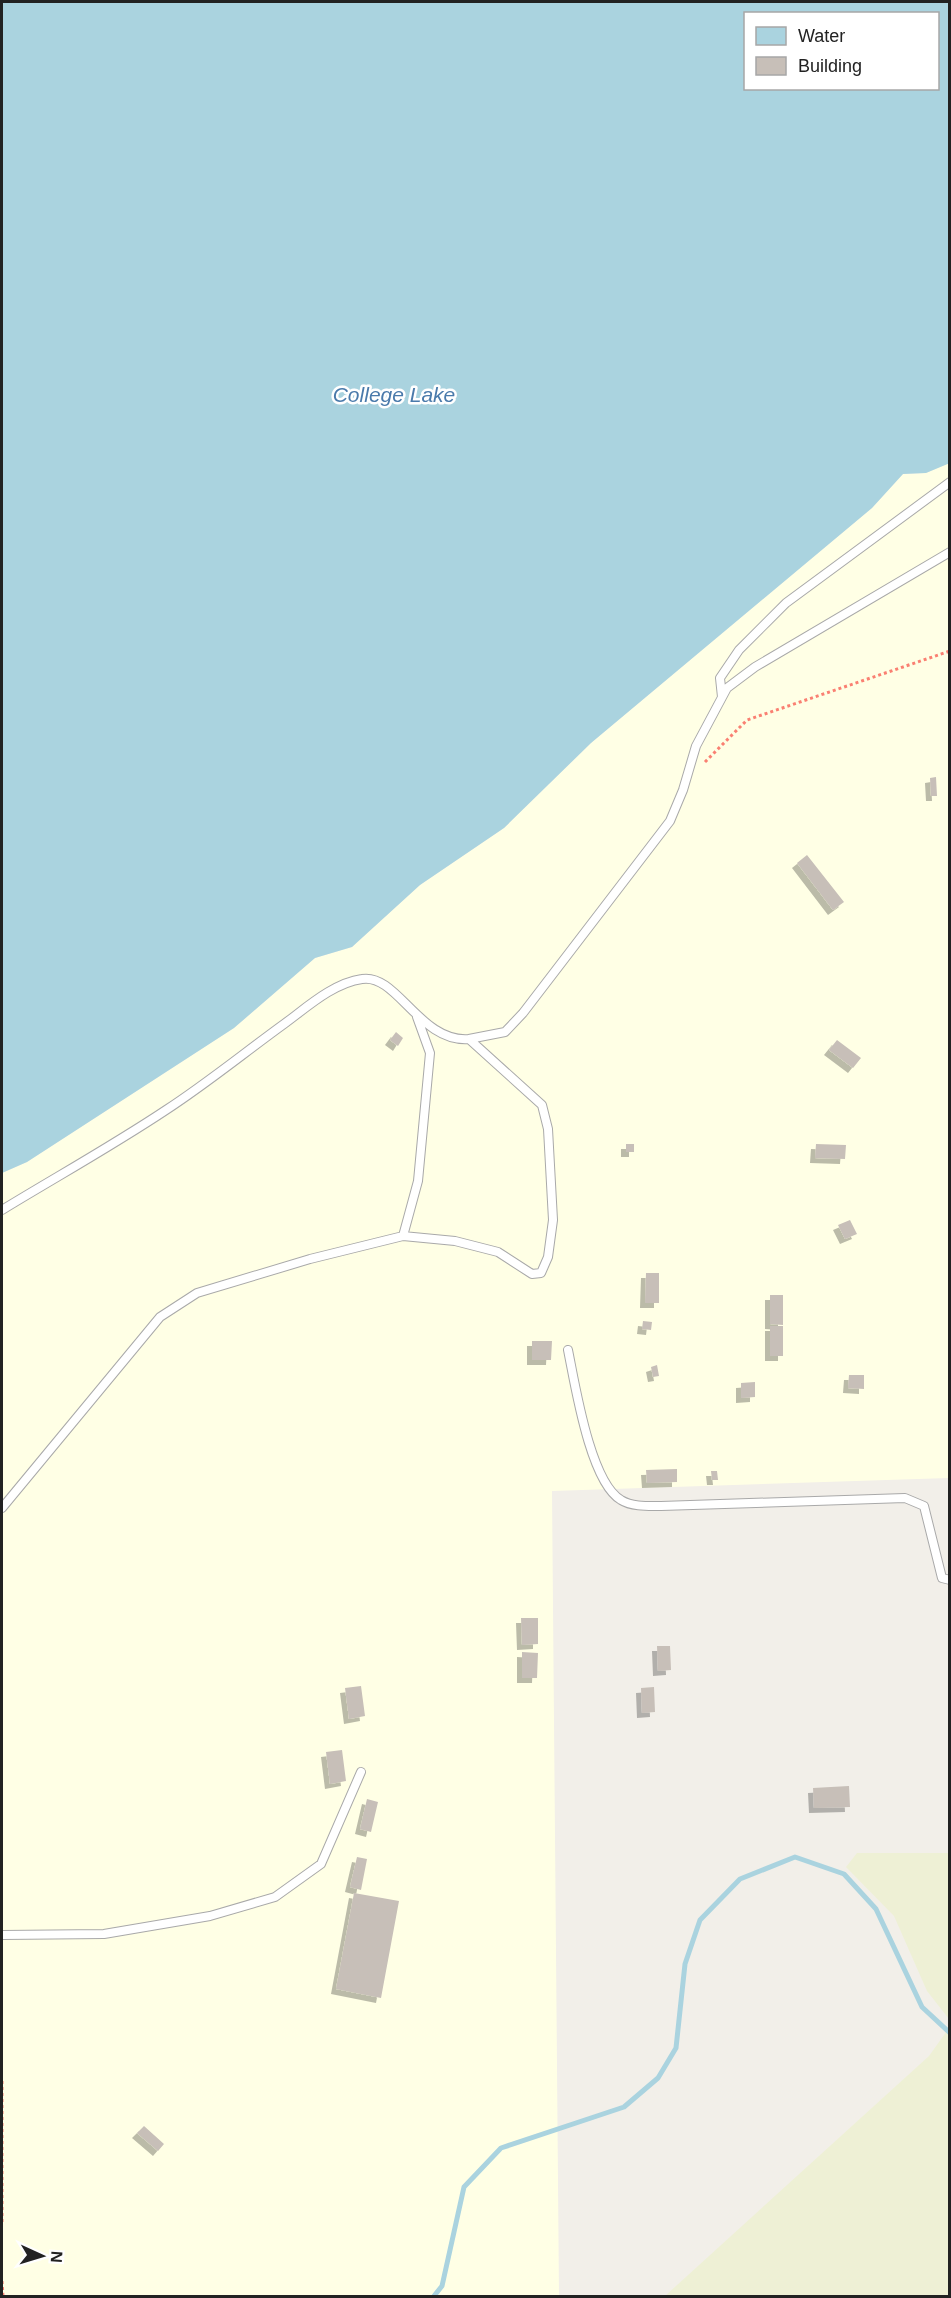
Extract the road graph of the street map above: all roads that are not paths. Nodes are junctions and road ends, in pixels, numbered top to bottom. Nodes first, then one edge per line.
1 (950, 482) edge
2 (950, 552) edge
3 (722, 698) junction
4 (417, 1017) junction
5 (469, 1039) junction
6 (2, 1210) edge
7 (403, 1236) junction
8 (568, 1350) dead end
9 (2, 1508) edge
10 (950, 1580) edge
11 (361, 1772) dead end
12 (2, 1935) edge

1 - 3 lane
2 - 3 lane
3 - 5 lane
4 - 5 lane
4 - 6 lane
4 - 7 lane
5 - 7 lane
7 - 9 lane
8 - 10 lane
11 - 12 lane

